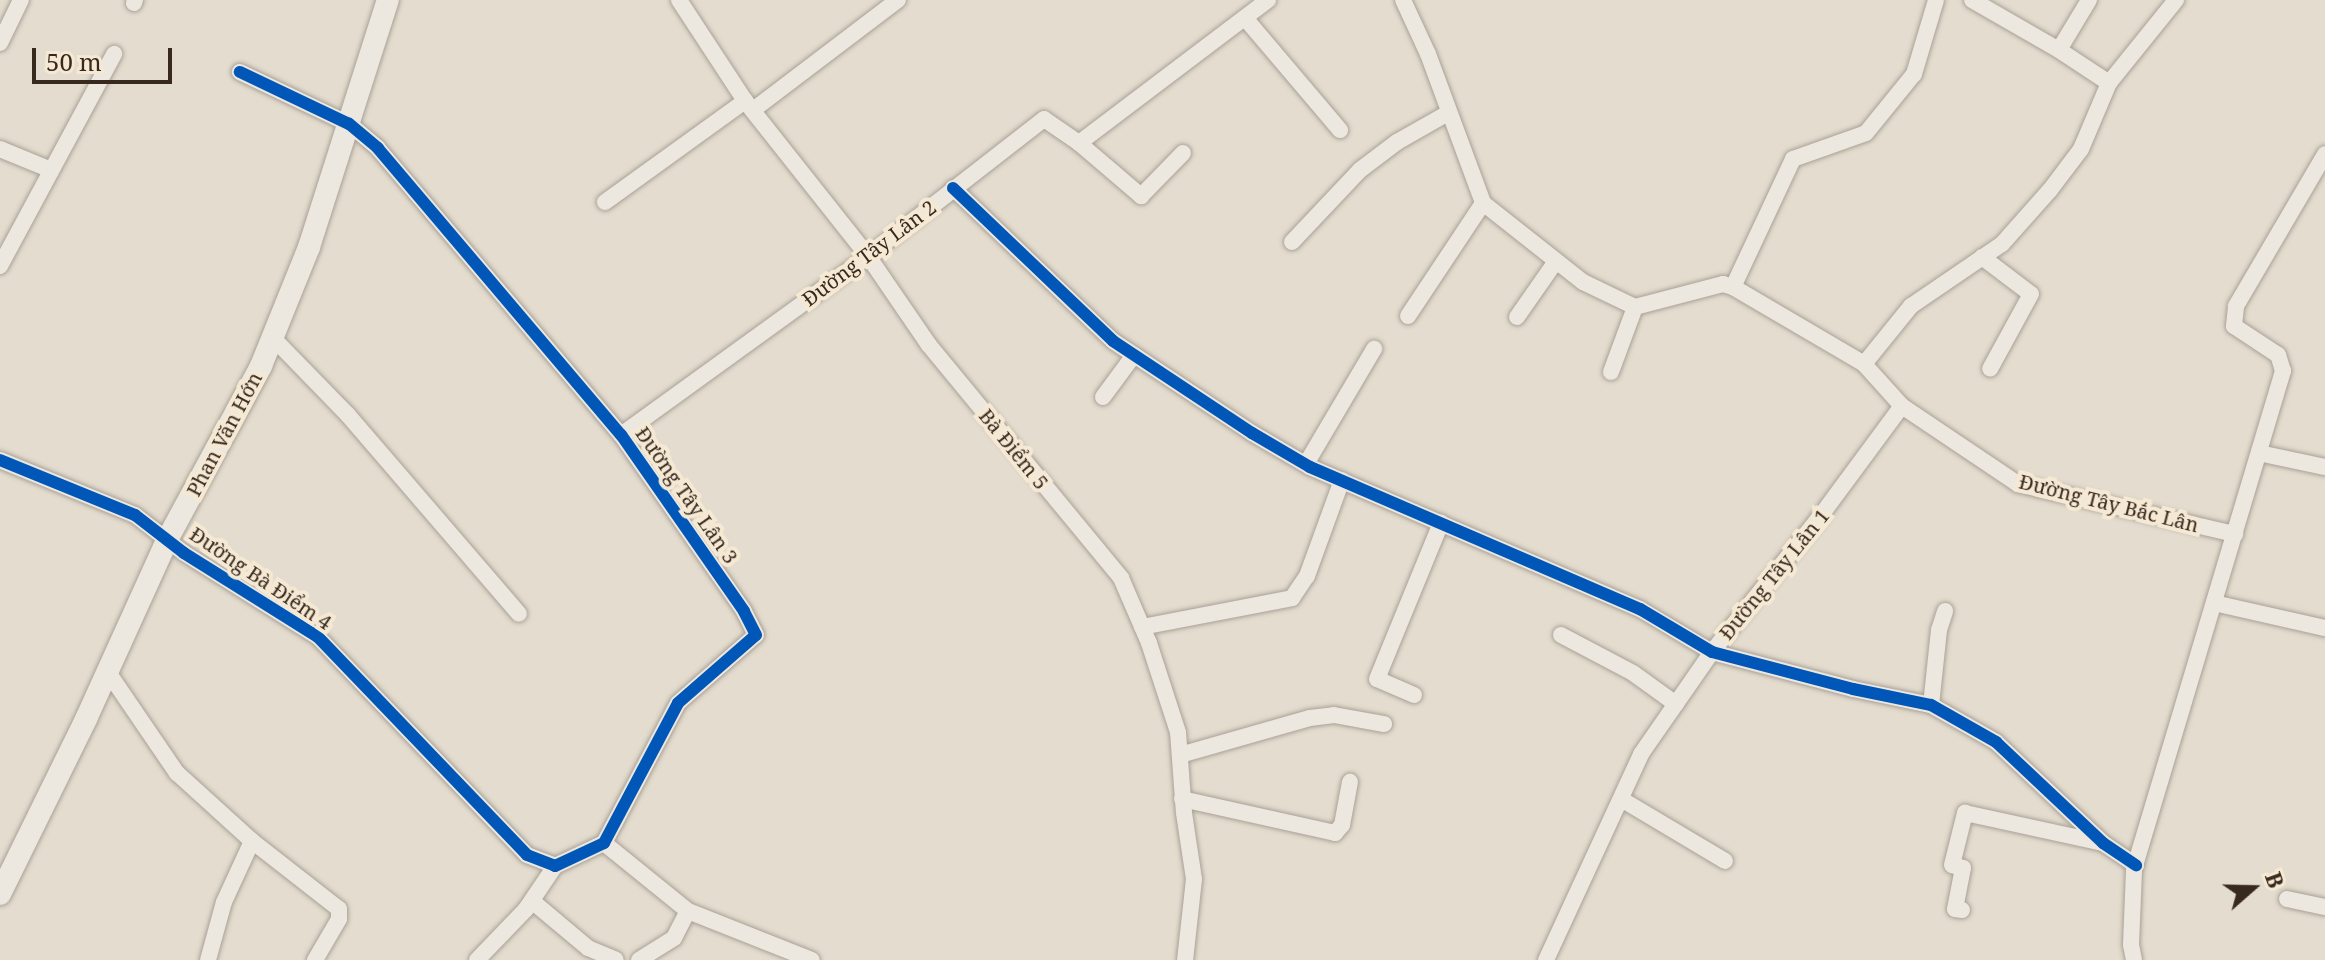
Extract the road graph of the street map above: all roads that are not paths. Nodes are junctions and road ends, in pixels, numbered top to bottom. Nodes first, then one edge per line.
1 (21, 0) edge
2 (388, 0) edge
3 (679, 0) edge
4 (898, 0) edge
5 (1268, 0) edge
6 (1403, 0) edge
7 (1936, 0) edge
8 (1972, 0) edge
9 (2089, 0) edge
10 (2176, 0) edge
11 (1245, 18) junction
12 (0, 43) edge
13 (2059, 50) junction
14 (114, 54) dead end
15 (240, 72) dead end
16 (2109, 83) junction
17 (749, 106) junction
18 (1448, 113) junction
19 (349, 124) junction
20 (1340, 130) dead end
21 (1079, 143) junction
22 (0, 149) edge
23 (1183, 153) dead end
24 (2325, 154) edge
25 (51, 170) junction
26 (953, 188) junction
27 (605, 202) dead end
28 (1483, 203) junction
29 (1292, 242) dead end
30 (868, 256) junction
31 (1982, 257) junction
32 (1556, 261) junction
33 (0, 266) edge
34 (1733, 287) junction
35 (1635, 307) junction
36 (1408, 316) dead end
37 (1517, 317) dead end
38 (273, 338) junction
39 (1374, 349) dead end
40 (1134, 355) junction
41 (1864, 364) junction
42 (1990, 369) dead end
43 (1611, 372) dead end
44 (1103, 397) dead end
45 (1902, 406) junction
46 (621, 435) junction
47 (2259, 453) junction
48 (0, 460) edge
49 (1306, 464) junction
50 (2325, 467) edge
51 (1342, 480) junction
52 (1441, 523) junction
53 (2235, 534) junction
54 (168, 538) junction
55 (2214, 603) junction
56 (1945, 611) dead end
57 (519, 614) dead end
58 (1142, 627) junction
59 (2325, 628) edge
60 (1561, 635) dead end
61 (1712, 652) junction
62 (108, 672) junction
63 (1414, 695) dead end
64 (1676, 704) junction
65 (1931, 705) junction
66 (1384, 724) dead end
67 (1180, 755) junction
68 (1350, 782) dead end
69 (1182, 799) junction
70 (1621, 799) junction
71 (252, 841) junction
72 (604, 843) junction
73 (2103, 843) junction
74 (1725, 861) dead end
75 (2136, 865) junction
76 (555, 866) junction
77 (0, 894) edge
78 (2287, 899) dead end
79 (532, 901) junction
80 (2325, 907) edge
81 (1962, 910) dead end
82 (688, 911) junction
83 (208, 960) edge
84 (315, 960) edge
85 (477, 960) edge
86 (616, 960) edge
87 (639, 960) edge
88 (812, 960) edge
89 (1185, 960) edge
90 (1546, 960) edge
91 (2134, 960) edge

1 - 12 street
2 - 19 main road, Phan Văn Hớn
3 - 17 street, Bà Điểm 5
4 - 17 street
5 - 11 street
6 - 18 street
7 - 34 street
8 - 13 street
9 - 13 street
10 - 16 street
11 - 20 street
11 - 21 street
13 - 16 street
14 - 25 street
15 - 19 street, Đường Tây Lân 3
16 - 31 street
17 - 27 street
17 - 30 street, Bà Điểm 5
18 - 28 street
18 - 29 street
19 - 38 main road, Phan Văn Hớn
19 - 46 street, Đường Tây Lân 3
21 - 23 street
21 - 26 street, Đường Tây Lân 2
22 - 25 street
24 - 47 street
25 - 33 street
26 - 30 street, Đường Tây Lân 2
26 - 40 street
28 - 32 street
28 - 36 street
30 - 46 street, Đường Tây Lân 2
30 - 58 street, Bà Điểm 5
31 - 41 street
31 - 42 street
32 - 35 street
32 - 37 street
34 - 35 street
34 - 41 street, Đường Tây Bắc Lân
35 - 43 street
38 - 54 main road, Phan Văn Hớn
38 - 57 street
39 - 49 street
40 - 44 street
40 - 49 street
41 - 45 street, Đường Tây Bắc Lân
45 - 53 street, Đường Tây Bắc Lân
45 - 61 street, Đường Tây Lân 1
46 - 72 street, Đường Tây Lân 3
47 - 50 street
47 - 53 street
48 - 54 street, Đường Bà Điểm 4
49 - 51 street
51 - 52 street
51 - 58 street
52 - 61 street
52 - 63 street
53 - 55 street
54 - 62 main road, Phan Văn Hớn
54 - 76 street, Đường Bà Điểm 4
55 - 59 street
55 - 75 street
56 - 65 street
58 - 67 street, Bà Điểm 5
60 - 64 street
61 - 64 street, Đường Tây Lân 1
61 - 65 street
62 - 71 street
62 - 77 main road, Phan Văn Hớn
64 - 70 street, Đường Tây Lân 1
65 - 73 street
66 - 67 street
67 - 69 street, Bà Điểm 5
68 - 69 street
69 - 89 street, Bà Điểm 5
70 - 74 street
70 - 90 street, Đường Tây Lân 1
71 - 83 street
71 - 84 street
72 - 76 street
72 - 82 street
73 - 75 street
73 - 81 street
75 - 91 street
76 - 79 street
78 - 80 street
79 - 85 street
79 - 86 street
82 - 87 street
82 - 88 street

